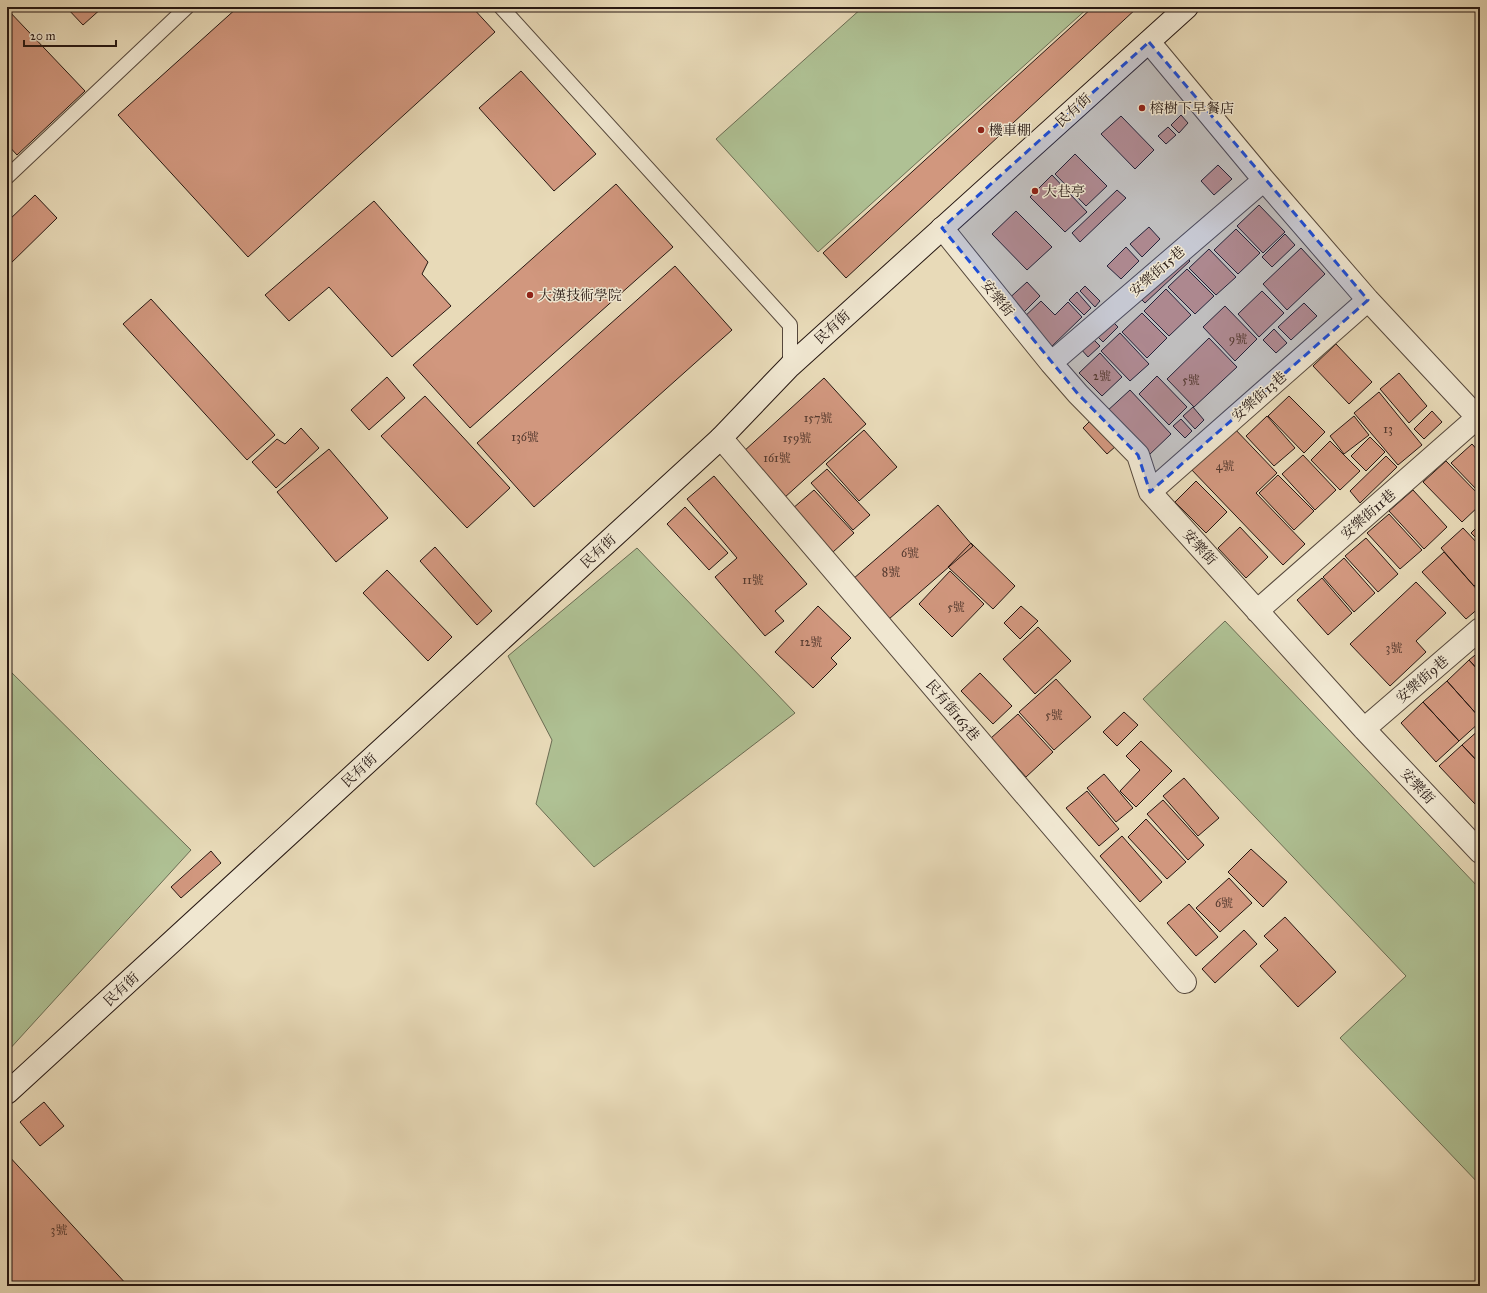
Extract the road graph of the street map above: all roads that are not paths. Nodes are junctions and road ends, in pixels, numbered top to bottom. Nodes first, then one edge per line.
1 (187, 7) edge
2 (501, 7) edge
3 (1187, 7) edge
4 (1149, 42) junction
5 (7, 177) edge
6 (1264, 180) junction
7 (942, 228) junction
8 (1368, 300) junction
9 (1051, 363) junction
10 (790, 366) junction
11 (1479, 419) edge
12 (721, 438) junction
13 (1150, 492) junction
14 (1257, 611) junction
15 (1480, 629) edge
16 (1364, 729) junction
17 (1479, 848) edge
18 (1185, 982) dead end
19 (7, 1093) edge

1 - 5 lane
2 - 10 lane
3 - 4 street, 民有街
4 - 6 street
4 - 7 street, 民有街
6 - 8 street
6 - 9 street, 安樂街15巷
7 - 9 street, 安樂街
7 - 10 street, 民有街
8 - 11 street
8 - 13 street, 安樂街13巷
9 - 13 street, 安樂街
10 - 12 street, 民有街
11 - 14 street, 安樂街11巷
12 - 18 street, 民有街163巷
12 - 19 street, 民有街
13 - 14 street, 安樂街
14 - 16 street, 安樂街
15 - 16 street, 安樂街9巷
16 - 17 street, 安樂街

